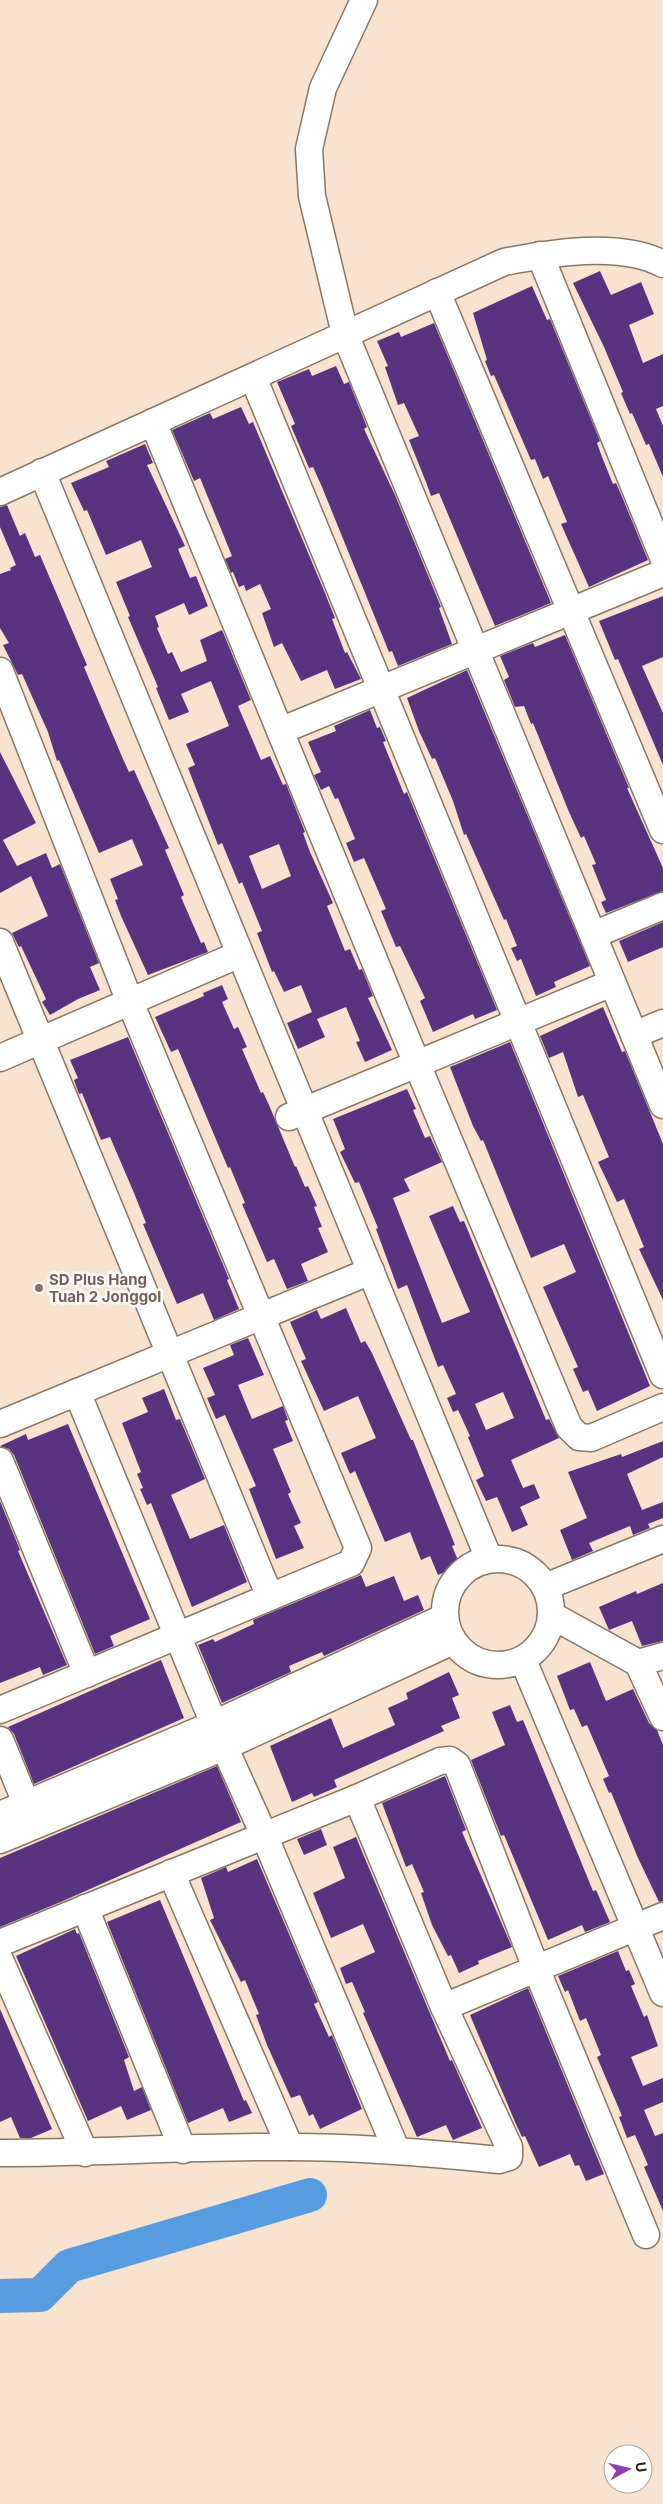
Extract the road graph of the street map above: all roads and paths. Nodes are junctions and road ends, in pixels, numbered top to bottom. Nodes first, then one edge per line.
1 (363, 0) edge
2 (540, 255) junction
3 (661, 267) edge
4 (437, 292) junction
5 (345, 334) junction
6 (253, 377) junction
7 (153, 422) junction
8 (33, 476) junction
9 (0, 492) edge
10 (663, 557) edge
11 (663, 573) edge
12 (572, 610) junction
13 (475, 651) junction
14 (0, 671) edge
15 (382, 689) junction
16 (280, 731) junction
17 (663, 830) edge
18 (663, 906) edge
19 (593, 935) junction
20 (0, 942) edge
21 (232, 958) junction
22 (612, 983) junction
23 (130, 1002) junction
24 (518, 1022) junction
25 (663, 1023) edge
26 (634, 1035) junction
27 (40, 1041) junction
28 (0, 1058) edge
29 (417, 1064) junction
30 (663, 1105) edge
31 (296, 1113) junction
32 (363, 1274) junction
33 (262, 1316) junction
34 (169, 1354) junction
35 (663, 1375) edge
36 (77, 1392) junction
37 (663, 1407) edge
38 (0, 1424) edge
39 (0, 1460) edge
40 (663, 1539) edge
41 (481, 1562) junction
42 (544, 1587) junction
43 (270, 1598) junction
44 (551, 1614) junction
45 (449, 1629) junction
46 (177, 1636) junction
47 (651, 1659) edge
48 (522, 1660) junction
49 (86, 1674) junction
50 (0, 1710) edge
51 (663, 1717) edge
52 (219, 1736) junction
53 (0, 1740) edge
54 (357, 1798) junction
55 (0, 1815) edge
56 (31, 1815) junction
57 (264, 1835) junction
58 (0, 1840) edge
59 (171, 1873) junction
60 (84, 1908) junction
61 (663, 1916) edge
62 (636, 1927) junction
63 (0, 1943) edge
64 (0, 1960) edge
65 (536, 1968) junction
66 (663, 1993) edge
67 (444, 2006) junction
68 (290, 2147) junction
69 (396, 2149) junction
70 (183, 2150) junction
71 (0, 2153) edge
72 (85, 2153) junction
73 (646, 2235) dead end

1 - 5 street
2 - 3 street
2 - 4 street
2 - 10 street
4 - 5 street
4 - 12 street
5 - 6 street
5 - 13 street
6 - 7 street
6 - 15 street
7 - 8 street
7 - 16 street
8 - 9 street
8 - 21 street
11 - 12 street
12 - 13 street
12 - 17 street
13 - 15 street
13 - 19 street
14 - 23 street
15 - 16 street
15 - 24 street
16 - 29 street
18 - 19 street
19 - 22 street
20 - 27 street
21 - 23 street
21 - 31 street
22 - 24 street
22 - 26 street
23 - 27 street
23 - 33 street
24 - 29 street
24 - 35 street
25 - 26 street
26 - 30 street
27 - 28 street
27 - 34 street
29 - 31 street
29 - 37 street
31 - 32 street
32 - 33 street
32 - 41 street
33 - 34 street
33 - 43 street
34 - 36 street
34 - 43 street
36 - 38 street
36 - 46 street
39 - 49 street
40 - 42 street
41 - 42 street
41 - 45 street
42 - 44 street
43 - 46 street
44 - 47 street
44 - 48 street
45 - 48 street
45 - 52 street
46 - 49 street
46 - 52 street
47 - 51 street
48 - 62 street
49 - 50 street
52 - 56 street
52 - 57 street
53 - 56 street
54 - 57 street
54 - 65 street
54 - 67 street
55 - 56 street
56 - 58 street
57 - 59 street
57 - 69 street
59 - 60 street
59 - 68 street
60 - 63 street
60 - 70 street
61 - 62 street
62 - 65 street
62 - 66 street
64 - 72 street
65 - 67 street
65 - 73 street
67 - 69 street
68 - 69 street
68 - 70 street
70 - 72 street
71 - 72 street

